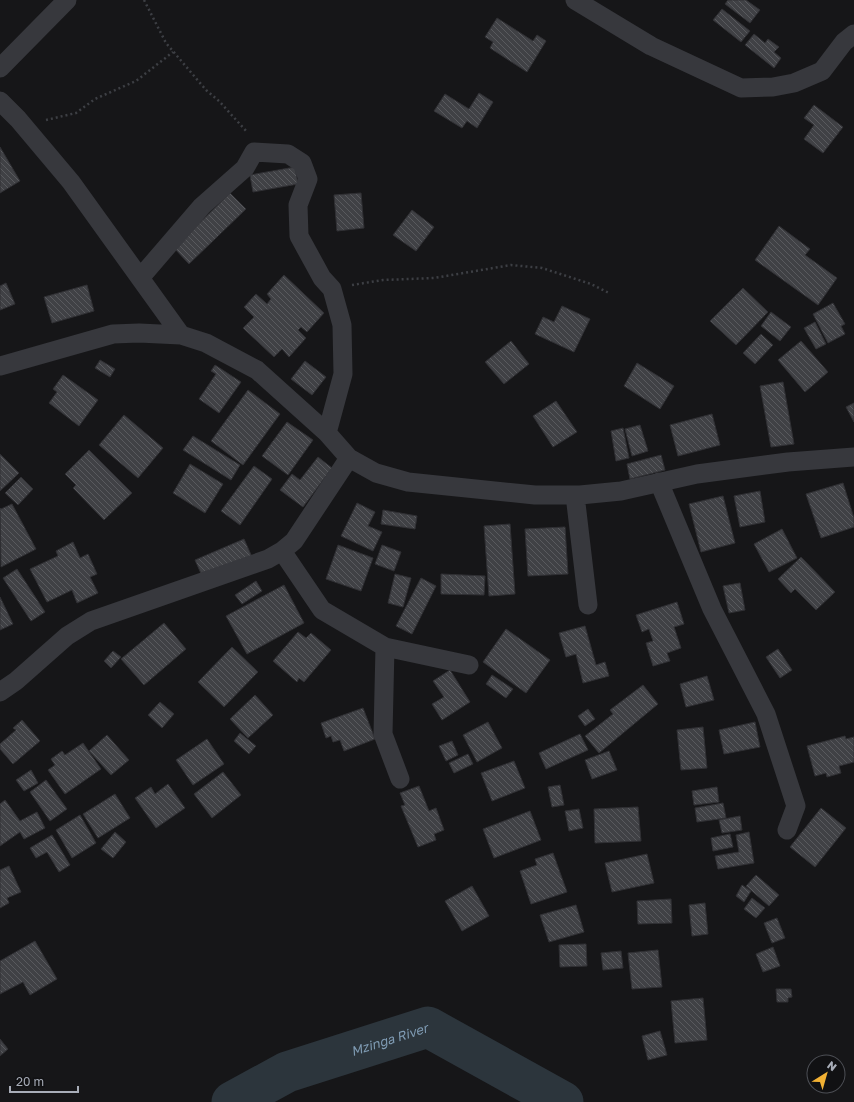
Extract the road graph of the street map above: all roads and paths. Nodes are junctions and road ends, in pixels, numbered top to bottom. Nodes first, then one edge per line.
1 (67, 0) edge
2 (144, 0) edge
3 (575, 0) edge
4 (854, 34) edge
5 (173, 52) junction
6 (0, 68) edge
7 (7, 111) edge
8 (254, 152) junction
9 (140, 278) junction
10 (332, 289) junction
11 (609, 293) dead end
12 (180, 335) junction
13 (0, 366) edge
14 (327, 433) junction
15 (854, 457) edge
16 (349, 458) junction
17 (659, 482) junction
18 (575, 495) junction
19 (282, 551) junction
20 (588, 605) dead end
21 (385, 647) junction
22 (469, 665) dead end
23 (0, 692) edge
24 (400, 779) dead end
25 (787, 830) dead end

1 - 6 street
2 - 5 path
3 - 4 street
5 - 7 path
5 - 8 path
7 - 9 street
8 - 9 street
8 - 10 street
9 - 12 street
10 - 11 path
10 - 14 street
12 - 13 street
12 - 14 street
14 - 16 street
15 - 17 street
16 - 18 street
16 - 19 street
17 - 18 street
17 - 25 street
18 - 20 street
19 - 21 street
19 - 23 street
21 - 22 street
21 - 24 street

